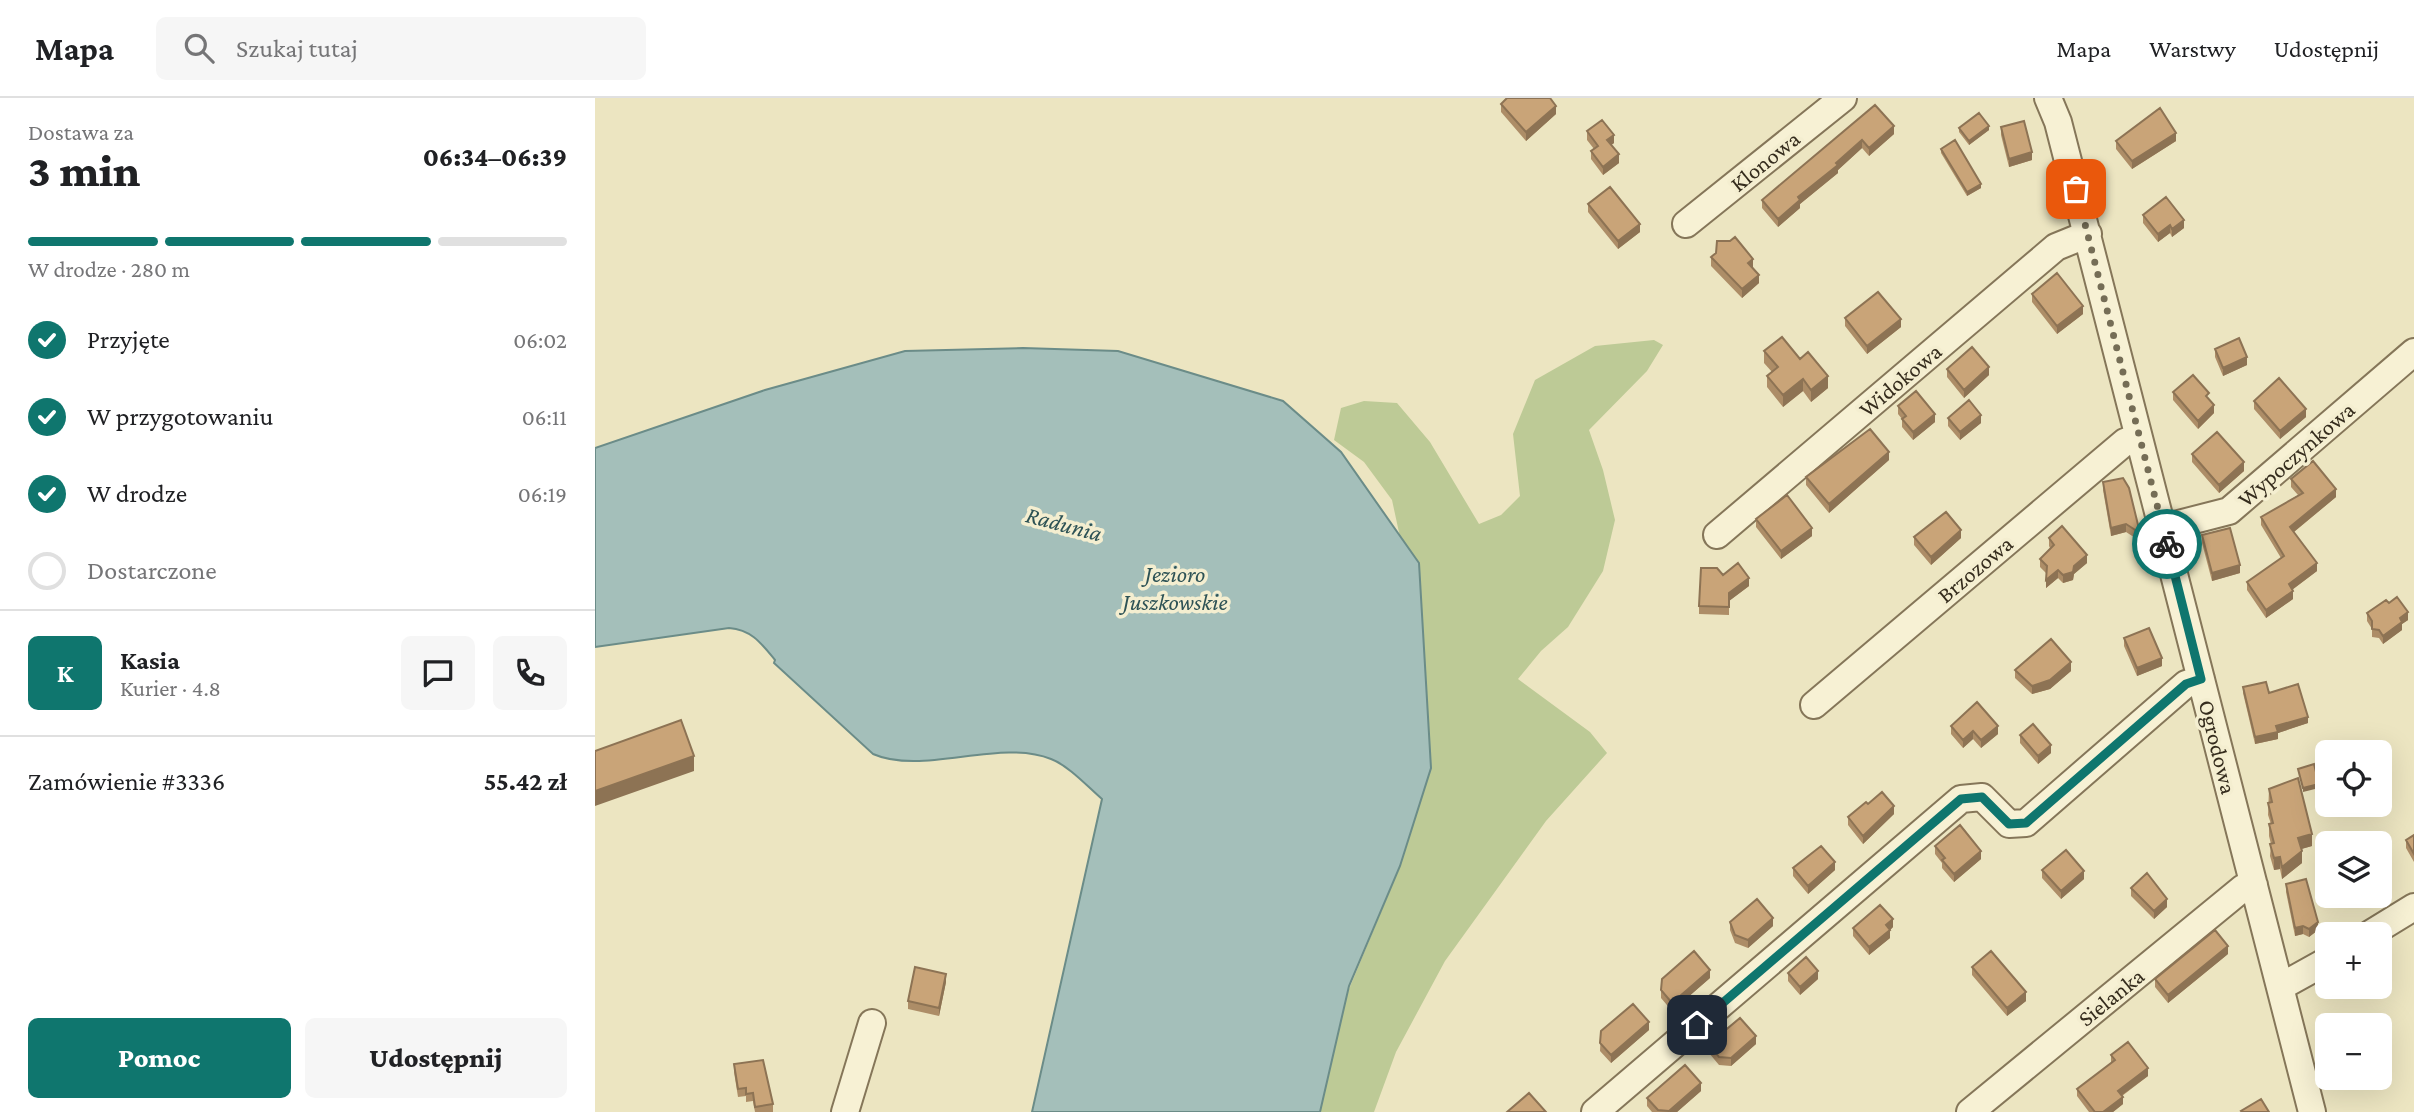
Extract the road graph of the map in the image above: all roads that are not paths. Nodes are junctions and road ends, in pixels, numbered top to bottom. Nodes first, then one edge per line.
1 (1843, 98) edge
2 (2048, 98) edge
3 (1686, 225) dead end
4 (2088, 234) junction
5 (2414, 352) edge
6 (2139, 437) junction
7 (2163, 528) junction
8 (1717, 535) dead end
9 (2201, 679) junction
10 (1814, 705) dead end
11 (2253, 885) junction
12 (2414, 906) edge
13 (2389, 922) edge
14 (2315, 968) edge
15 (2280, 987) junction
16 (871, 1023) dead end
17 (845, 1112) edge
18 (1595, 1112) edge
19 (1970, 1112) edge
20 (2312, 1112) edge

1 - 3 street, Klonowa
2 - 4 street, Ogrodowa
4 - 6 street, Ogrodowa
4 - 8 street, Widokowa
5 - 7 street, Wypoczynkowa
6 - 7 street, Ogrodowa
6 - 10 street, Brzozowa
7 - 9 street, Ogrodowa
9 - 11 street, Ogrodowa
9 - 18 street
11 - 15 street, Ogrodowa
11 - 19 street, Sielanka
12 - 13 street
14 - 15 street
15 - 20 street, Ogrodowa
16 - 17 street

